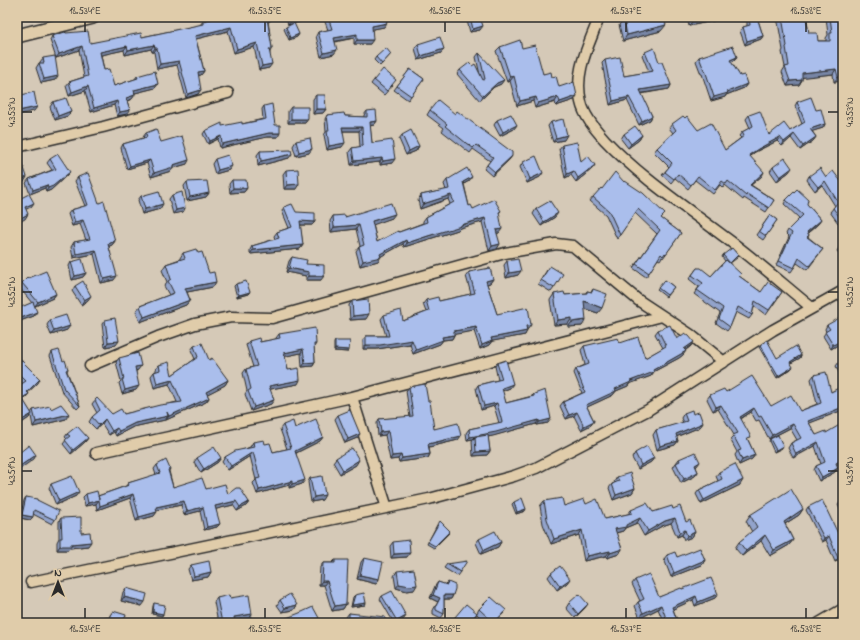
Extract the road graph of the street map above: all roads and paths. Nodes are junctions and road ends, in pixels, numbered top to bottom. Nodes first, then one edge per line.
1 (93, 17) edge
2 (597, 23) dead end
3 (17, 36) edge
4 (228, 93) dead end
5 (17, 147) edge
6 (843, 291) edge
7 (812, 308) junction
8 (662, 316) junction
9 (724, 362) junction
10 (90, 366) dead end
11 (352, 397) junction
12 (96, 453) dead end
13 (387, 508) junction
14 (31, 582) dead end
15 (843, 609) edge
16 (819, 623) edge

1 - 3 street
2 - 7 street
4 - 5 street
6 - 7 street
7 - 9 street
8 - 9 street
8 - 10 street
8 - 11 street
9 - 13 street
11 - 12 street
11 - 13 street
13 - 14 street
15 - 16 street

